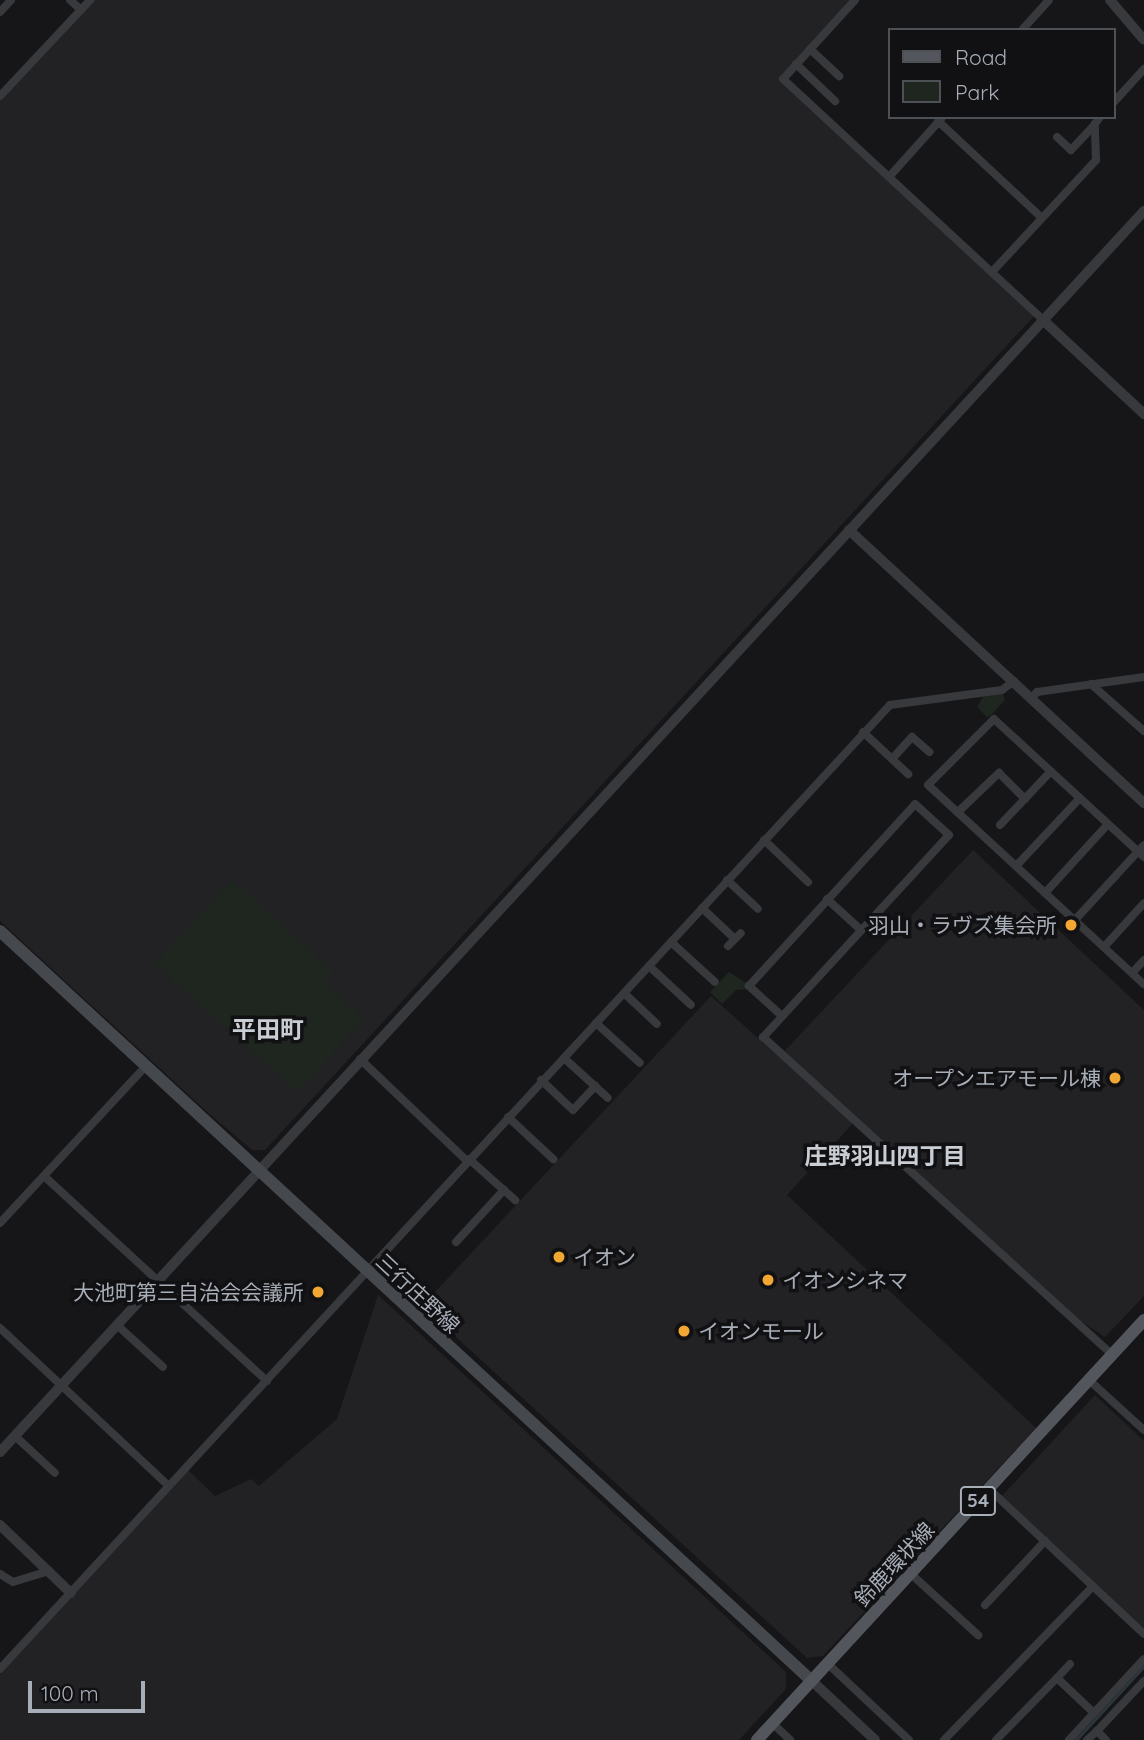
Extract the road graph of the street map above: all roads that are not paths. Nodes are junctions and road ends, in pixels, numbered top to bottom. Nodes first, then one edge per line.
1 (10, 0) edge
2 (70, 0) edge
3 (90, 0) edge
4 (855, 0) edge
5 (1049, 0) edge
6 (1110, 0) edge
7 (81, 10) junction
8 (0, 12) edge
9 (1024, 28) edge
10 (1144, 40) edge
11 (810, 49) junction
12 (796, 64) junction
13 (1144, 69) edge
14 (839, 76) dead end
15 (0, 96) edge
16 (1116, 100) edge
17 (835, 101) dead end
18 (940, 119) edge
19 (1098, 120) edge
20 (1057, 137) dead end
21 (889, 177) junction
22 (1144, 211) edge
23 (1042, 218) junction
24 (992, 272) junction
25 (1044, 321) junction
26 (1144, 414) edge
27 (849, 530) junction
28 (1144, 677) edge
29 (1014, 681) junction
30 (1091, 684) junction
31 (1032, 698) junction
32 (1144, 731) edge
33 (863, 733) junction
34 (929, 752) dead end
35 (892, 759) junction
36 (1051, 771) junction
37 (908, 774) dead end
38 (1080, 798) junction
39 (1025, 799) junction
40 (1144, 803) edge
41 (958, 812) junction
42 (1108, 824) junction
43 (1000, 825) dead end
44 (764, 840) junction
45 (1142, 851) edge
46 (1017, 866) junction
47 (727, 880) junction
48 (808, 882) dead end
49 (1045, 893) junction
50 (828, 899) junction
51 (1144, 902) edge
52 (702, 908) junction
53 (758, 909) dead end
54 (1075, 920) junction
55 (861, 930) junction
56 (0, 931) edge
57 (734, 939) dead end
58 (671, 942) junction
59 (1104, 947) junction
60 (1144, 960) edge
61 (649, 965) junction
62 (1132, 973) junction
63 (715, 982) dead end
64 (1144, 984) edge
65 (624, 993) junction
66 (691, 1005) dead end
67 (782, 1016) junction
68 (596, 1023) junction
69 (657, 1024) dead end
70 (564, 1058) junction
71 (360, 1059) junction
72 (640, 1063) dead end
73 (145, 1066) junction
74 (541, 1080) junction
75 (595, 1086) junction
76 (608, 1098) dead end
77 (508, 1117) junction
78 (553, 1158) dead end
79 (468, 1160) junction
80 (259, 1171) junction
81 (44, 1176) junction
82 (504, 1190) junction
83 (515, 1200) dead end
84 (0, 1223) edge
85 (456, 1242) dead end
86 (367, 1272) junction
87 (158, 1281) junction
88 (1143, 1323) edge
89 (117, 1325) junction
90 (0, 1328) edge
91 (1112, 1355) junction
92 (163, 1367) dead end
93 (1089, 1380) junction
94 (267, 1381) junction
95 (62, 1385) junction
96 (1144, 1430) edge
97 (15, 1436) junction
98 (0, 1452) edge
99 (55, 1473) dead end
100 (169, 1486) junction
101 (989, 1489) junction
102 (0, 1525) edge
103 (1045, 1541) junction
104 (49, 1571) junction
105 (0, 1574) edge
106 (911, 1574) junction
107 (1093, 1586) junction
108 (71, 1593) junction
109 (985, 1605) dead end
110 (1144, 1634) edge
111 (978, 1635) dead end
112 (1144, 1659) edge
113 (828, 1664) junction
114 (1070, 1664) dead end
115 (0, 1669) edge
116 (1057, 1678) junction
117 (812, 1681) junction
118 (1144, 1681) edge
119 (1094, 1713) junction
120 (772, 1723) junction
121 (1097, 1731) junction
122 (1074, 1738) edge
123 (757, 1740) edge
124 (790, 1740) edge
125 (875, 1740) edge
126 (909, 1740) edge
127 (944, 1740) edge
128 (996, 1740) edge
129 (1087, 1740) edge
130 (1106, 1740) edge

1 - 8 street
2 - 7 street
3 - 7 street
4 - 11 street
5 - 9 street
6 - 10 street
7 - 15 street
11 - 12 street
11 - 14 street
12 - 17 street
12 - 21 street
13 - 16 street
18 - 21 street
18 - 23 street
19 - 20 street
19 - 23 street
21 - 24 street
22 - 25 street
23 - 24 street
24 - 25 street
25 - 26 street
25 - 27 street
27 - 29 street
27 - 71 street
28 - 30 street
29 - 31 street
29 - 33 street
30 - 31 street
30 - 32 street
31 - 40 street
33 - 35 street
33 - 44 street
34 - 35 street
35 - 37 street
36 - 38 street
36 - 39 street
36 - 41 street
38 - 42 street
38 - 46 street
39 - 41 street
39 - 43 street
41 - 46 street
42 - 45 street
42 - 49 street
44 - 47 street
44 - 48 street
45 - 54 street
46 - 49 street
47 - 52 street
47 - 53 street
49 - 54 street
50 - 55 street
50 - 55 street
50 - 67 street
51 - 59 street
52 - 57 street
52 - 58 street
54 - 59 street
55 - 67 street
56 - 73 main road, 三行庄野線
58 - 61 street
58 - 63 street
59 - 62 street
60 - 62 street
61 - 65 street
61 - 66 street
62 - 64 street
65 - 68 street
65 - 69 street
67 - 91 street
68 - 70 street
68 - 72 street
70 - 74 street
70 - 75 street
71 - 79 street
71 - 80 street
73 - 80 main road, 三行庄野線
73 - 81 street
74 - 75 street
74 - 77 street
75 - 76 street
77 - 78 street
77 - 79 street
79 - 82 street
79 - 86 street
80 - 86 main road, 三行庄野線
80 - 87 street
81 - 84 street
81 - 87 street
82 - 83 street
82 - 85 street
86 - 94 street
86 - 117 main road, 三行庄野線
87 - 89 street
87 - 94 street
88 - 91 main road, 鈴鹿環状線 / 54
89 - 92 street
89 - 95 street
90 - 95 street
91 - 93 main road, 鈴鹿環状線 / 54
93 - 96 street
93 - 101 main road, 鈴鹿環状線 / 54
94 - 100 street
95 - 97 street
95 - 100 street
97 - 98 street
97 - 99 street
100 - 108 street
101 - 103 street
101 - 106 main road, 鈴鹿環状線 / 54
102 - 104 street
103 - 107 street
103 - 109 street
104 - 105 street
104 - 108 street
106 - 111 street
106 - 113 main road, 鈴鹿環状線 / 54
107 - 110 street
107 - 127 street
108 - 115 street
112 - 119 street
113 - 117 main road, 鈴鹿環状線 / 54
113 - 126 street
114 - 116 street
116 - 119 street
116 - 128 street
117 - 120 main road, 鈴鹿環状線 / 54
117 - 125 street
118 - 121 street
119 - 122 street
120 - 123 main road, 鈴鹿環状線 / 54
120 - 124 street
121 - 129 street
121 - 130 street

